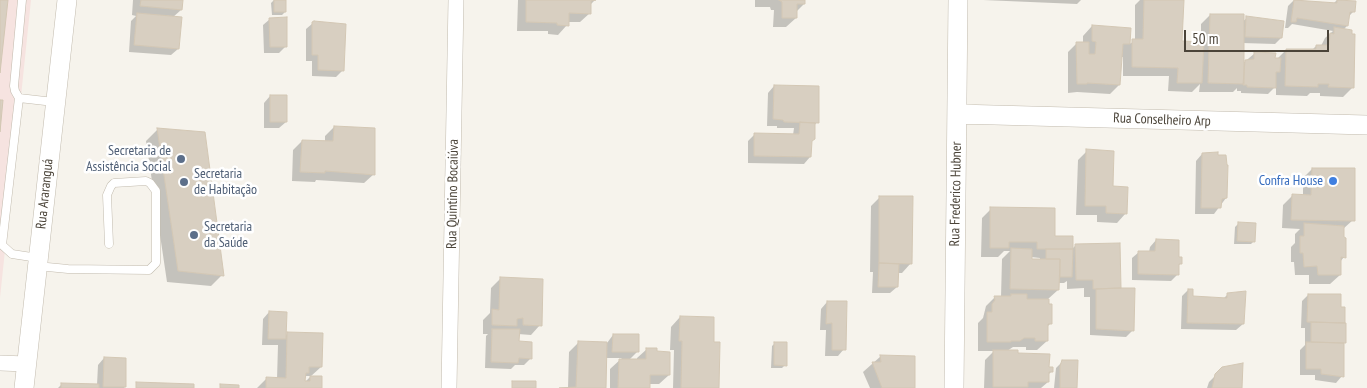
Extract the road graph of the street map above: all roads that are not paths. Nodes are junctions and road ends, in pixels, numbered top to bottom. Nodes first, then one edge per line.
1 (22, 0) edge
2 (67, 0) edge
3 (456, 0) edge
4 (958, 0) edge
5 (19, 98) junction
6 (56, 102) junction
7 (957, 114) junction
8 (1367, 125) edge
9 (109, 244) dead end
10 (38, 262) junction
11 (0, 363) edge
12 (26, 364) junction
13 (24, 388) edge
14 (449, 388) edge
15 (954, 388) edge

1 - 5 lane
2 - 6 street, Rua Araranguá
3 - 14 street, Rua Quintino Bocaiúva
4 - 7 street, Rua Frederico Hubner
5 - 6 lane
5 - 10 lane
6 - 10 street, Rua Araranguá
7 - 8 street, Rua Conselheiro Arp
7 - 15 street, Rua Frederico Hubner
9 - 10 lane
10 - 12 street, Rua Araranguá
11 - 12 street
12 - 13 street, Rua Araranguá

